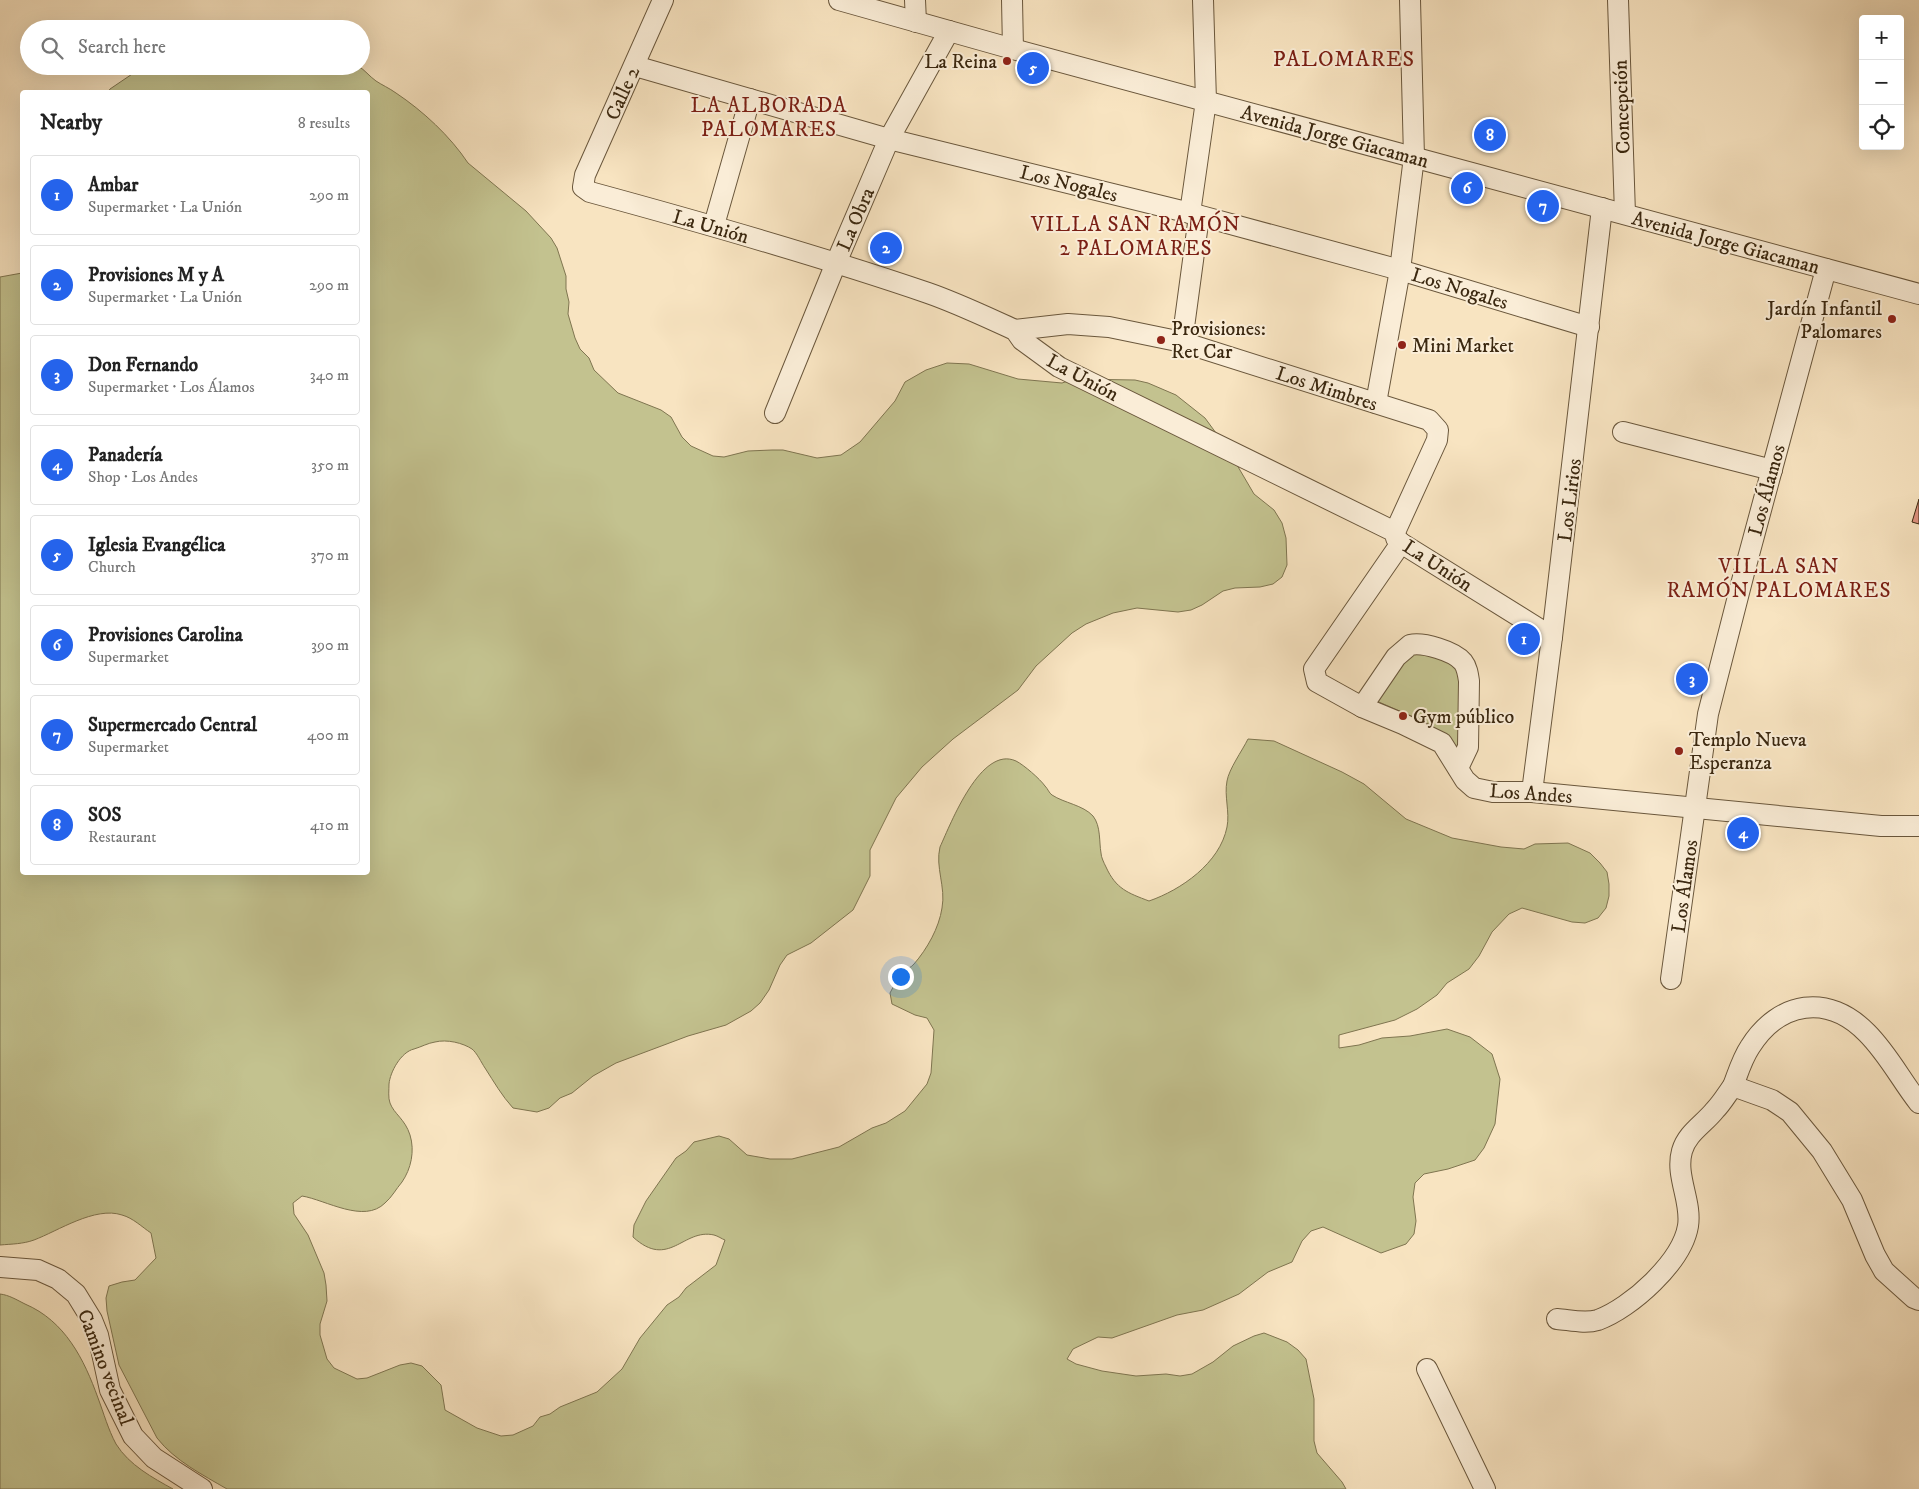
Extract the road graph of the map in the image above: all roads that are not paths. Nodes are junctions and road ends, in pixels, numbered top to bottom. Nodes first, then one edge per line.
1 (663, 0) edge
2 (843, 0) edge
3 (915, 0) edge
4 (1012, 0) edge
5 (1203, 0) edge
6 (1410, 0) edge
7 (1618, 0) edge
8 (916, 22) junction
9 (949, 31) junction
10 (1013, 49) junction
11 (635, 66) junction
12 (750, 99) junction
13 (1206, 101) junction
14 (889, 139) junction
15 (1414, 157) junction
16 (583, 186) joint
17 (1602, 208) junction
18 (1625, 214) junction
19 (1194, 215) junction
20 (714, 225) junction
21 (836, 263) junction
22 (1826, 269) junction
23 (1400, 270) junction
24 (1919, 294) edge
25 (1589, 328) junction
26 (1015, 330) junction
27 (1182, 342) junction
28 (1376, 403) junction
29 (776, 413) dead end
30 (1623, 432) dead end
31 (1772, 470) junction
32 (1398, 538) junction
33 (1552, 637) junction
34 (1362, 707) junction
35 (1458, 768) junction
36 (1532, 792) junction
37 (1695, 808) junction
38 (1919, 826) edge
39 (1671, 979) dead end
40 (1733, 1086) junction
41 (1919, 1103) edge
42 (0, 1267) edge
43 (1919, 1300) edge
44 (1556, 1319) dead end
45 (1427, 1369) dead end
46 (202, 1489) edge
47 (1485, 1489) edge

1 - 11 street, Calle 2
2 - 8 street, Avenida Jorge Giacaman
3 - 8 street
4 - 10 street
5 - 13 street
6 - 15 street
7 - 18 street, Concepción
8 - 9 street, Avenida Jorge Giacaman
9 - 10 street, Avenida Jorge Giacaman
9 - 14 street, La Obra
10 - 13 street, Avenida Jorge Giacaman
11 - 12 street, Los Nogales
11 - 16 street, Calle 2
12 - 14 street, Los Nogales
12 - 20 street
13 - 15 street, Avenida Jorge Giacaman
13 - 19 street
14 - 19 street, Los Nogales
14 - 21 street, La Obra
15 - 17 street, Avenida Jorge Giacaman
15 - 23 street
16 - 20 street, La Unión
17 - 18 street, Avenida Jorge Giacaman
17 - 25 street, Los Lirios
18 - 22 street, Avenida Jorge Giacaman
19 - 23 street, Los Nogales
19 - 27 street
20 - 21 street, La Unión
21 - 26 street, La Unión
21 - 29 street, La Obra
22 - 24 street, Avenida Jorge Giacaman
22 - 31 street, Los Álamos
23 - 25 street, Los Nogales
23 - 28 street
25 - 33 street, Los Lirios
26 - 27 street, Los Mimbres
26 - 32 street, La Unión
27 - 28 street, Los Mimbres
28 - 32 street, Los Mimbres
30 - 31 street
31 - 37 street, Los Álamos
32 - 33 street, La Unión
32 - 34 street, Los Andes
33 - 36 street, Los Lirios
34 - 35 street, Los Andes
34 - 35 street
35 - 36 street, Los Andes
36 - 37 street, Los Andes
37 - 38 street, Los Andes
37 - 39 street, Los Álamos
40 - 41 street
40 - 43 street
40 - 44 street
42 - 46 street, Camino vecinal
45 - 47 street

